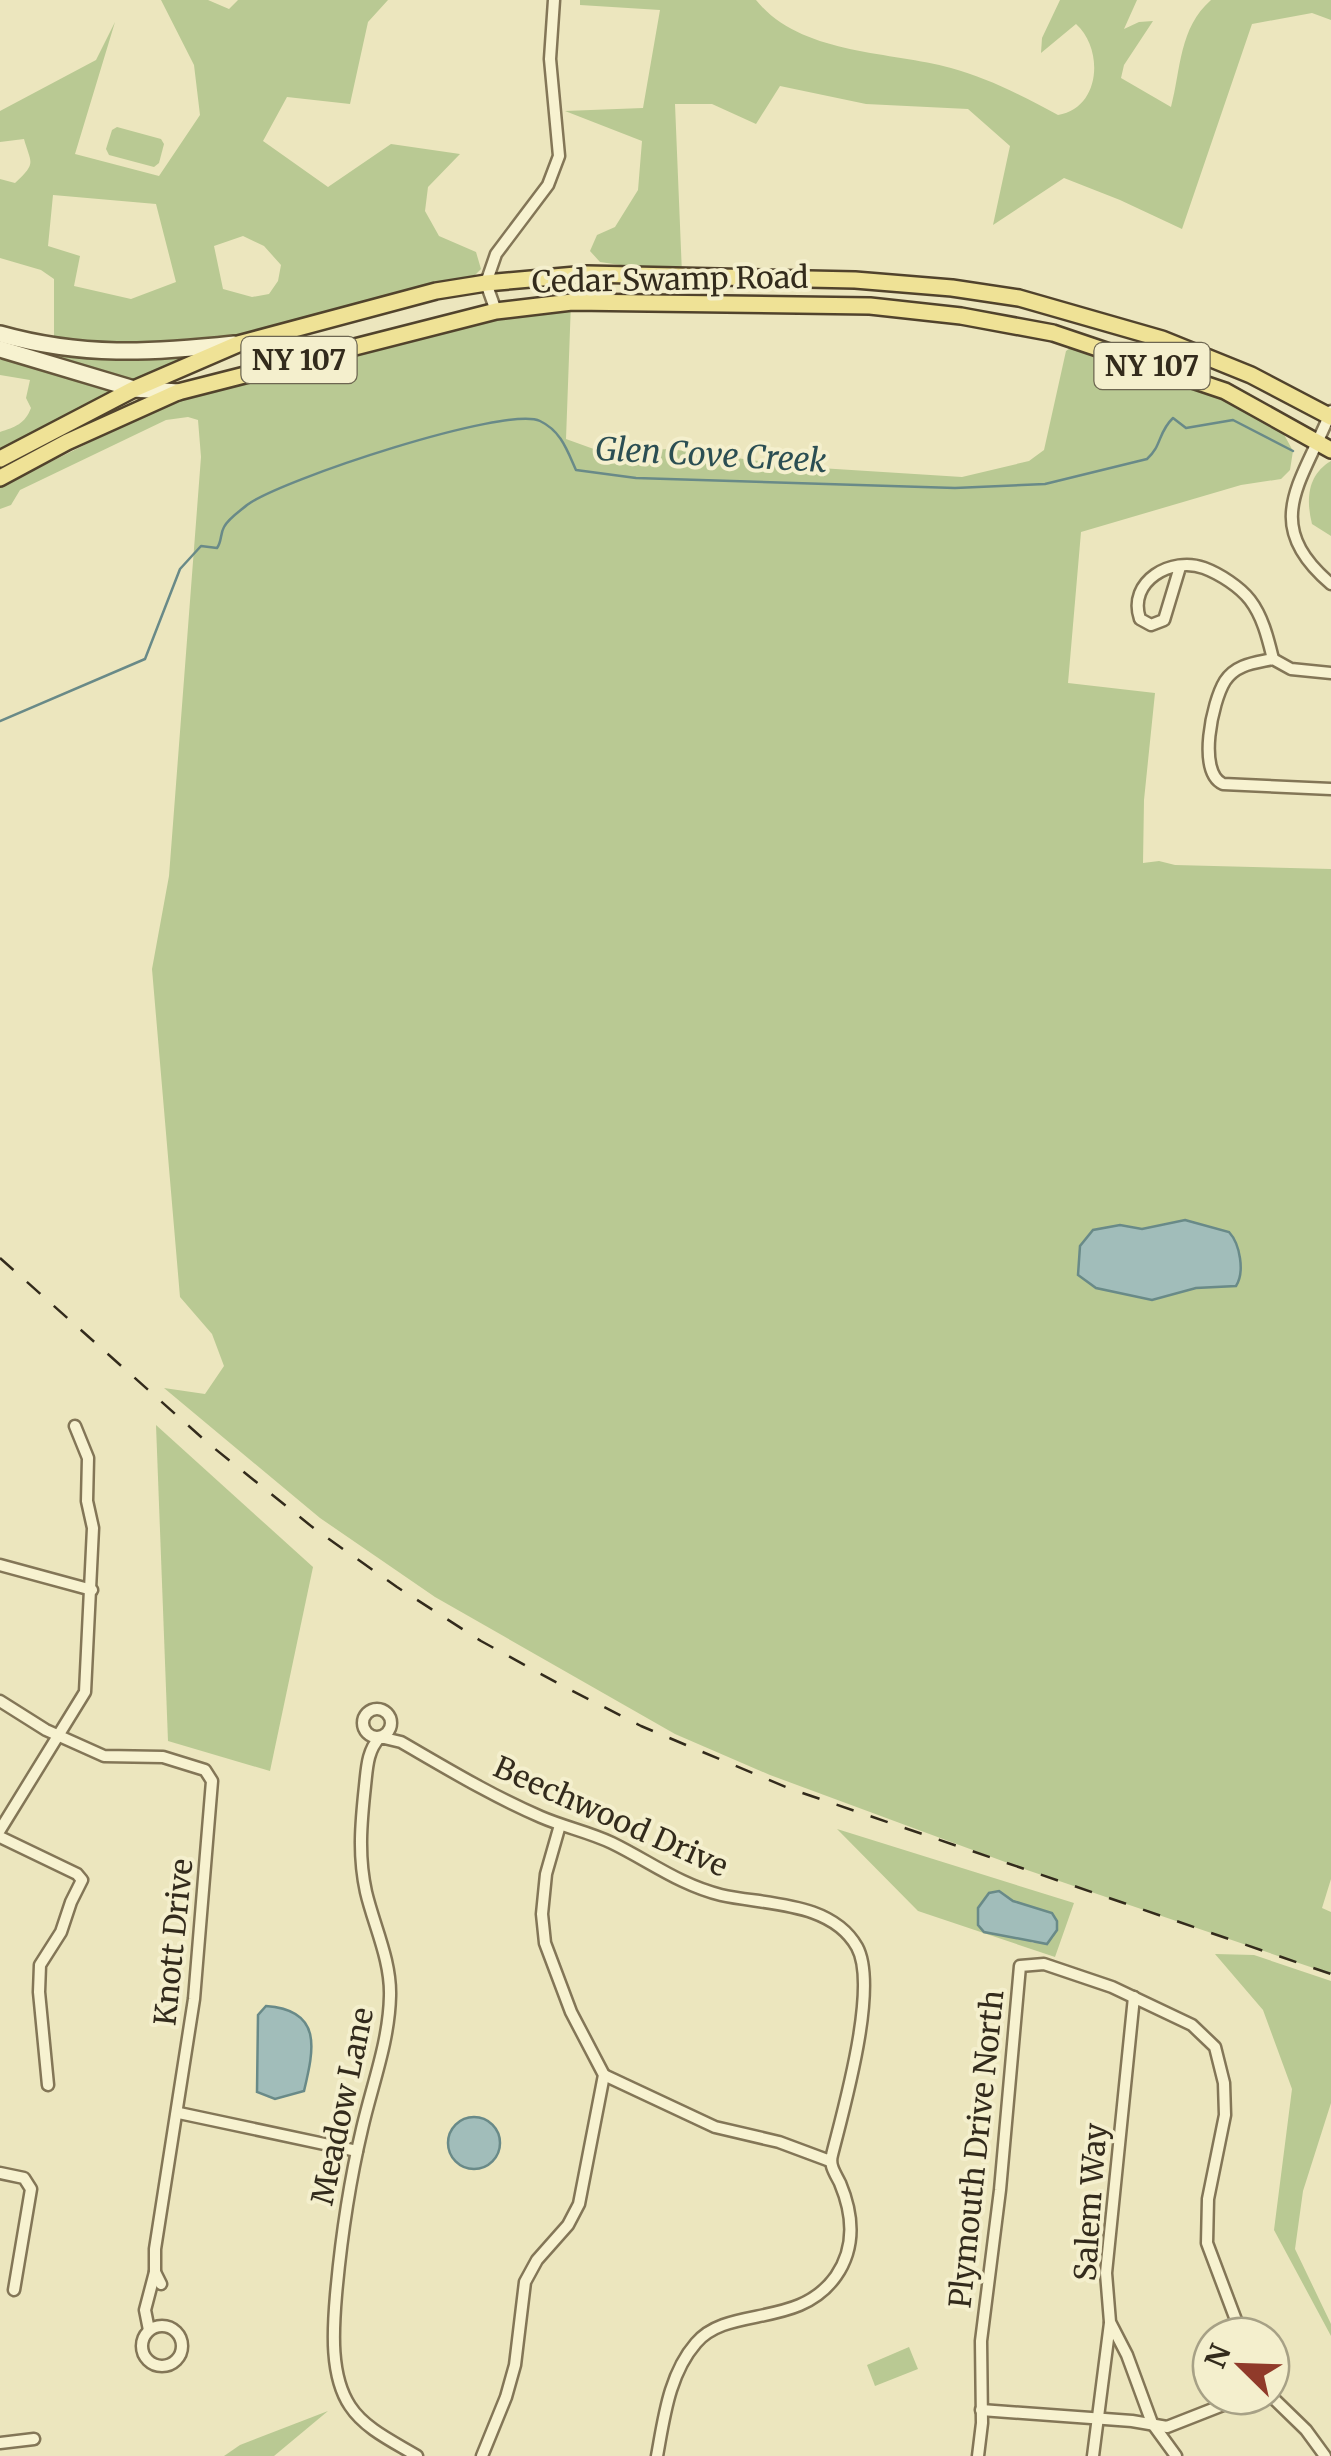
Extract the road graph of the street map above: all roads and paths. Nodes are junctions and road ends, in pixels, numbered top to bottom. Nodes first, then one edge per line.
1 (554, 0) edge
2 (812, 279) junction
3 (486, 283) junction
4 (968, 290) junction
5 (812, 304) junction
6 (371, 308) junction
7 (496, 311) junction
8 (1047, 332) junction
9 (0, 334) edge
10 (238, 344) junction
11 (0, 348) edge
12 (259, 370) junction
13 (134, 390) junction
14 (178, 392) junction
15 (1330, 414) edge
16 (1325, 446) edge
17 (0, 459) edge
18 (0, 478) edge
19 (1180, 567) junction
20 (1331, 584) edge
21 (1274, 659) junction
22 (1331, 673) edge
23 (1331, 789) edge
24 (75, 1426) dead end
25 (0, 1565) edge
26 (92, 1590) junction
27 (0, 1701) edge
28 (59, 1735) junction
29 (380, 1737) joint
30 (560, 1825) junction
31 (0, 1834) edge
32 (1134, 1997) junction
33 (604, 2075) junction
34 (48, 2085) dead end
35 (179, 2113) junction
36 (357, 2150) junction
37 (830, 2162) junction
38 (0, 2173) edge
39 (156, 2272) junction
40 (161, 2284) dead end
41 (14, 2290) dead end
42 (1234, 2316) edge
43 (1110, 2322) junction
44 (149, 2330) junction
45 (981, 2410) junction
46 (1291, 2415) edge
47 (1195, 2416) edge
48 (1097, 2420) junction
49 (1152, 2424) junction
50 (34, 2440) dead end
51 (0, 2444) edge
52 (417, 2456) edge
53 (482, 2456) edge
54 (657, 2456) edge
55 (978, 2456) edge
56 (1092, 2456) edge
57 (1176, 2456) edge
58 (1324, 2456) edge

1 - 3 street
2 - 3 main road, Cedar Swamp Road / NY 107
2 - 4 main road, Cedar Swamp Road / NY 107
2 - 5 main road
3 - 6 main road, Cedar Swamp Road / NY 107
3 - 7 street
4 - 8 main road
4 - 15 main road, Cedar Swamp Road / NY 107
5 - 7 main road, Cedar Swamp Road / NY 107
5 - 8 main road, Cedar Swamp Road / NY 107
6 - 10 main road, Cedar Swamp Road / NY 107
6 - 12 main road
7 - 12 main road, Cedar Swamp Road / NY 107
8 - 16 main road, Cedar Swamp Road / NY 107
9 - 10 main road, Cedar Swamp Road
10 - 13 main road, NY 107
11 - 13 main road, Cedar Swamp Road
12 - 14 main road, Cedar Swamp Road / NY 107
13 - 14 main road, Cedar Swamp Road
13 - 17 main road, NY 107
14 - 18 main road, NY 107
15 - 16 street
16 - 20 street
19 - 19 street
19 - 21 street
21 - 22 street
21 - 23 street
24 - 26 street
25 - 26 street
26 - 28 street
27 - 28 street
28 - 31 street
28 - 35 street, Knott Drive
29 - 30 street, Beechwood Drive
29 - 36 street, Meadow Lane
30 - 33 street
30 - 37 street, Beechwood Drive
31 - 34 street
32 - 42 street
32 - 43 street, Salem Way
32 - 45 street, Plymouth Drive North
33 - 37 street
33 - 53 street
35 - 36 street
35 - 39 street, Knott Drive
36 - 52 street, Meadow Lane
37 - 54 street
38 - 41 street
39 - 40 street, Knott Drive
39 - 44 street, Knott Drive
43 - 48 street
43 - 49 street, Salem Way
44 - 44 street, Knott Drive
45 - 48 street
45 - 55 street, Plymouth Drive North
46 - 58 street
47 - 49 street
48 - 49 street
48 - 56 street
49 - 57 street, Salem Way
50 - 51 street

